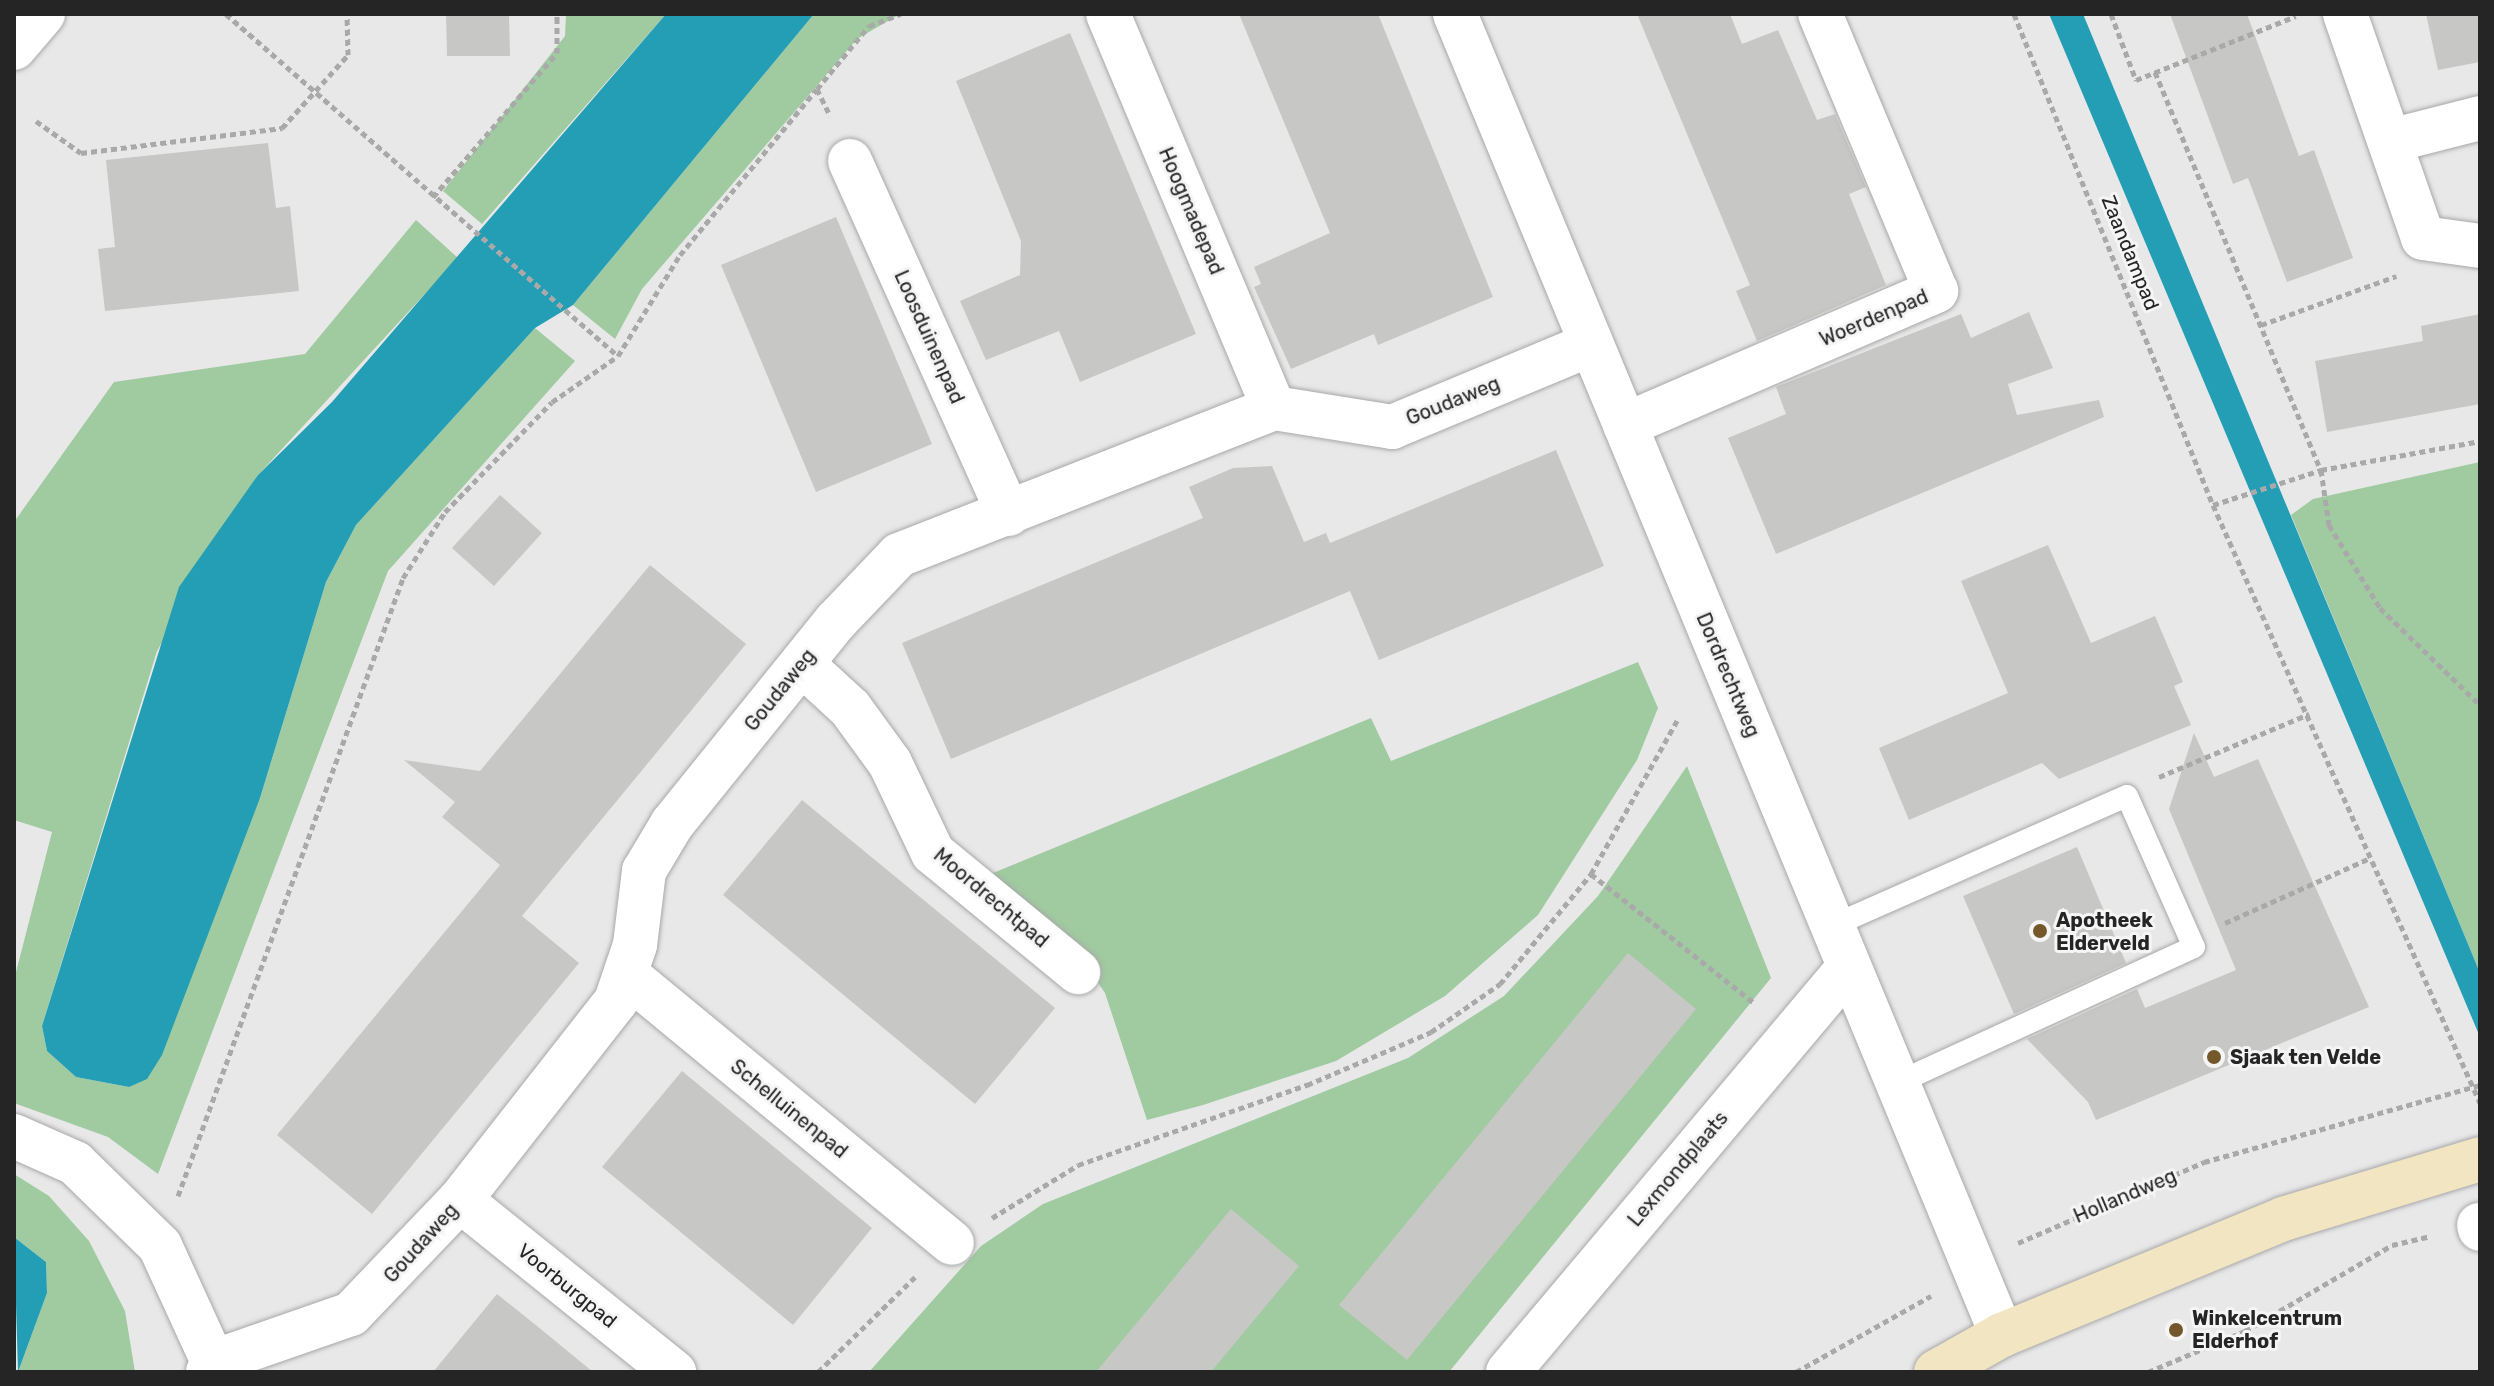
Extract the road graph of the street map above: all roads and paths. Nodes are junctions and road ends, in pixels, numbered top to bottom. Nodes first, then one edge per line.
1 (43, 14) edge
2 (226, 14) edge
3 (347, 14) edge
4 (557, 14) edge
5 (901, 14) edge
6 (1108, 14) edge
7 (1455, 14) edge
8 (1820, 14) edge
9 (2014, 14) edge
10 (2111, 14) edge
11 (2301, 14) edge
12 (2345, 14) edge
13 (14, 48) edge
14 (2155, 72) junction
15 (314, 93) junction
16 (2480, 118) edge
17 (36, 121) dead end
18 (2390, 141) junction
19 (850, 161) dead end
20 (433, 197) junction
21 (2423, 238) junction
22 (2480, 246) edge
23 (2261, 325) junction
24 (1591, 344) junction
25 (618, 356) junction
26 (1274, 408) junction
27 (1625, 425) junction
28 (2480, 441) edge
29 (2321, 470) junction
30 (2213, 505) junction
31 (1009, 514) junction
32 (802, 664) junction
33 (2480, 705) edge
34 (2309, 714) junction
35 (1678, 719) dead end
36 (2127, 796) junction
37 (2370, 858) junction
38 (1591, 874) junction
39 (1832, 926) junction
40 (2190, 939) junction
41 (1849, 967) junction
42 (1078, 972) dead end
43 (627, 975) junction
44 (1793, 1034) junction
45 (1897, 1083) junction
46 (2480, 1083) edge
47 (2470, 1087) junction
48 (2480, 1103) edge
49 (14, 1136) edge
50 (2480, 1159) edge
51 (460, 1200) junction
52 (2479, 1227) edge
53 (952, 1243) junction
54 (160, 1246) junction
55 (1975, 1271) junction
56 (2002, 1335) junction
57 (210, 1367) edge
58 (674, 1372) edge
59 (818, 1372) edge
60 (1508, 1372) edge
61 (1796, 1372) edge
62 (1936, 1372) edge
63 (2148, 1372) edge

1 - 13 street
2 - 15 path
3 - 15 path
4 - 20 path
5 - 25 path
6 - 26 street, Hoogmadepad
7 - 24 street, Dordrechtweg
8 - 27 street, Woerdenpad
9 - 30 path, Zaandampad
10 - 14 path
11 - 14 path
12 - 18 street
14 - 23 path
15 - 17 path
15 - 20 path
16 - 18 street
18 - 21 street
19 - 31 street, Loosduinenpad
20 - 25 path
21 - 22 street
21 - 23 path
23 - 29 path
24 - 26 street, Goudaweg
24 - 27 street, Dordrechtweg
25 - 54 path
26 - 31 street, Goudaweg
27 - 39 street, Dordrechtweg
28 - 29 path
29 - 30 path
29 - 33 path
30 - 34 path, Zaandampad
31 - 32 street, Goudaweg
32 - 42 street, Moordrechtpad
32 - 43 street, Goudaweg
34 - 36 path
34 - 37 path, Zaandampad
35 - 38 path
36 - 39 lane
36 - 40 lane
37 - 40 path
37 - 47 path, Zaandampad
38 - 44 path
38 - 53 path
39 - 41 street, Dordrechtweg
40 - 45 lane
41 - 44 street, Lexmondplaats
41 - 45 street, Dordrechtweg
43 - 51 street, Goudaweg
43 - 53 street, Schelluinenpad
44 - 60 street, Lexmondplaats
45 - 55 street, Dordrechtweg
46 - 47 path, Hollandweg
47 - 48 path, Zaandampad
47 - 55 path, Hollandweg
49 - 54 street
50 - 56 street
51 - 57 street, Goudaweg
51 - 58 street, Voorburgpad
52 - 63 path
53 - 59 path
54 - 57 street
55 - 56 street, Dordrechtweg
55 - 61 path, Hollandweg
56 - 62 street

